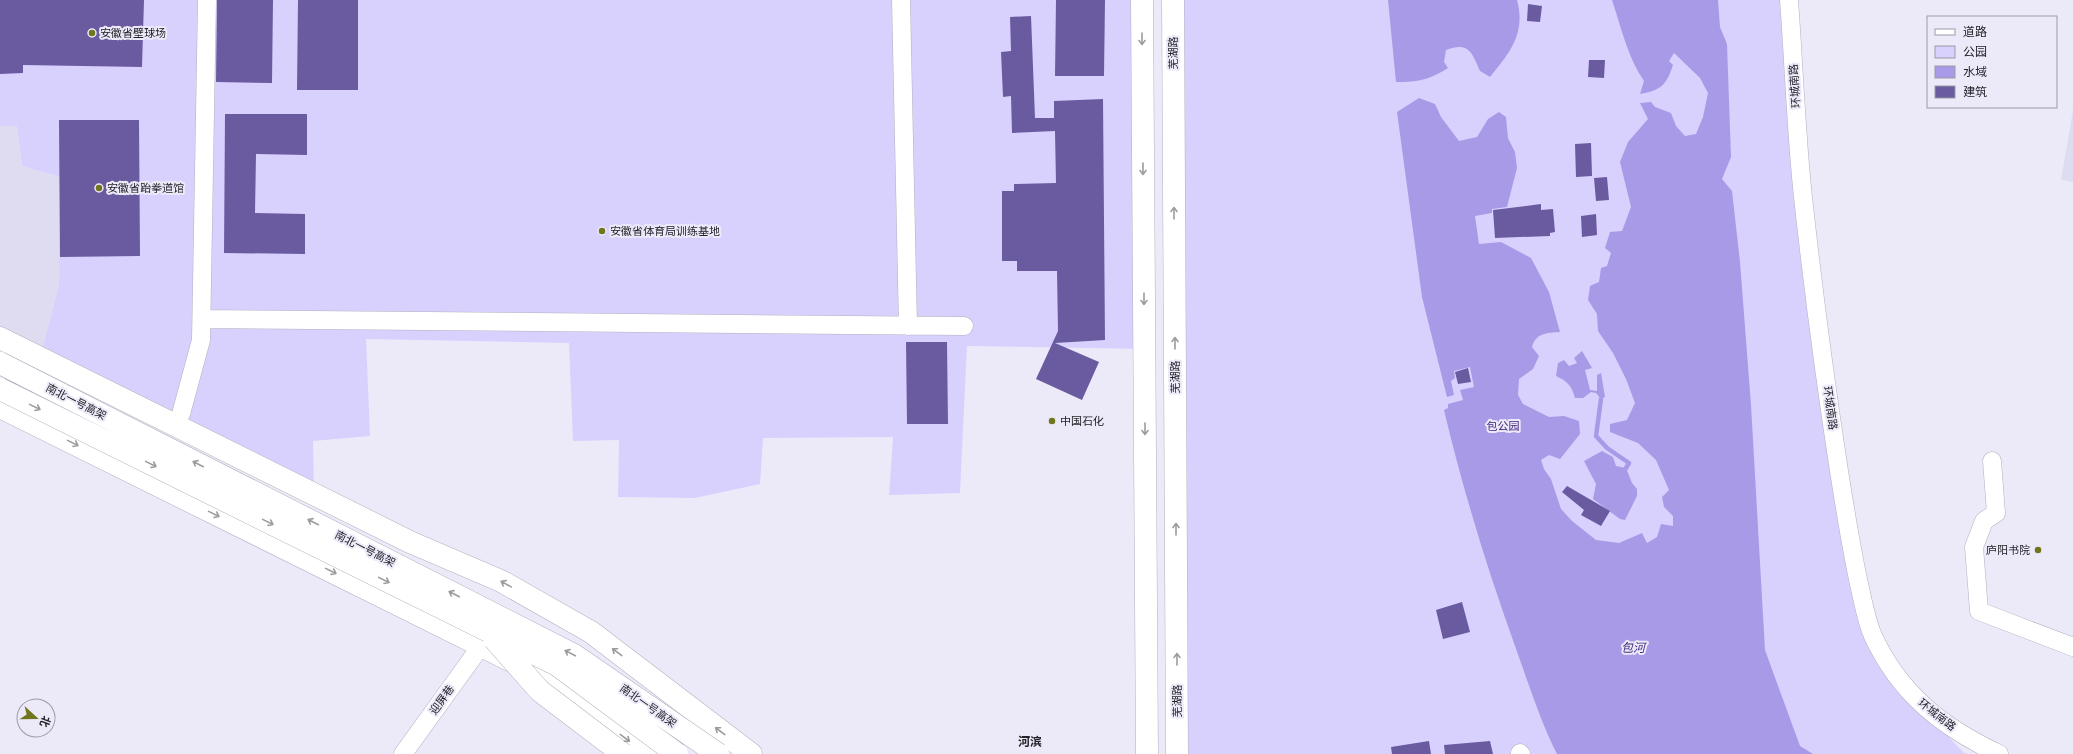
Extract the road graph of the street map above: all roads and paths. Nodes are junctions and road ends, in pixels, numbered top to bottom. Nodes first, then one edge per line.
1 (207, 0) edge
2 (901, 0) edge
3 (1142, 0) edge
4 (1173, 0) edge
5 (1789, 0) edge
6 (202, 320) junction
7 (908, 326) junction
8 (964, 326) dead end
9 (0, 328) edge
10 (0, 338) edge
11 (0, 363) edge
12 (0, 389) edge
13 (0, 407) edge
14 (181, 414) dead end
15 (1992, 461) dead end
16 (410, 542) junction
17 (485, 639) junction
18 (2073, 647) edge
19 (644, 753) edge
20 (403, 754) edge
21 (622, 754) edge
22 (677, 754) edge
23 (718, 754) edge
24 (751, 754) edge
25 (1147, 754) edge
26 (1178, 754) edge
27 (1999, 754) edge

1 - 6 street
2 - 7 street
3 -> 25 main road
26 -> 4 main road, 芜湖路
5 - 27 street, 环城南路
6 - 7 street
6 - 14 street
7 - 8 street
9 - 16 main road
10 - 16 main road
23 -> 11 main road, 南北一号高架, bridge
12 -> 17 main road, 南北一号高架, bridge
13 -> 17 main road
15 - 18 street
24 -> 16 main road
17 -> 19 main road
17 - 20 street, 迎屏巷
17 - 21 main road, bridge
17 - 22 main road, 南北一号高架, bridge

